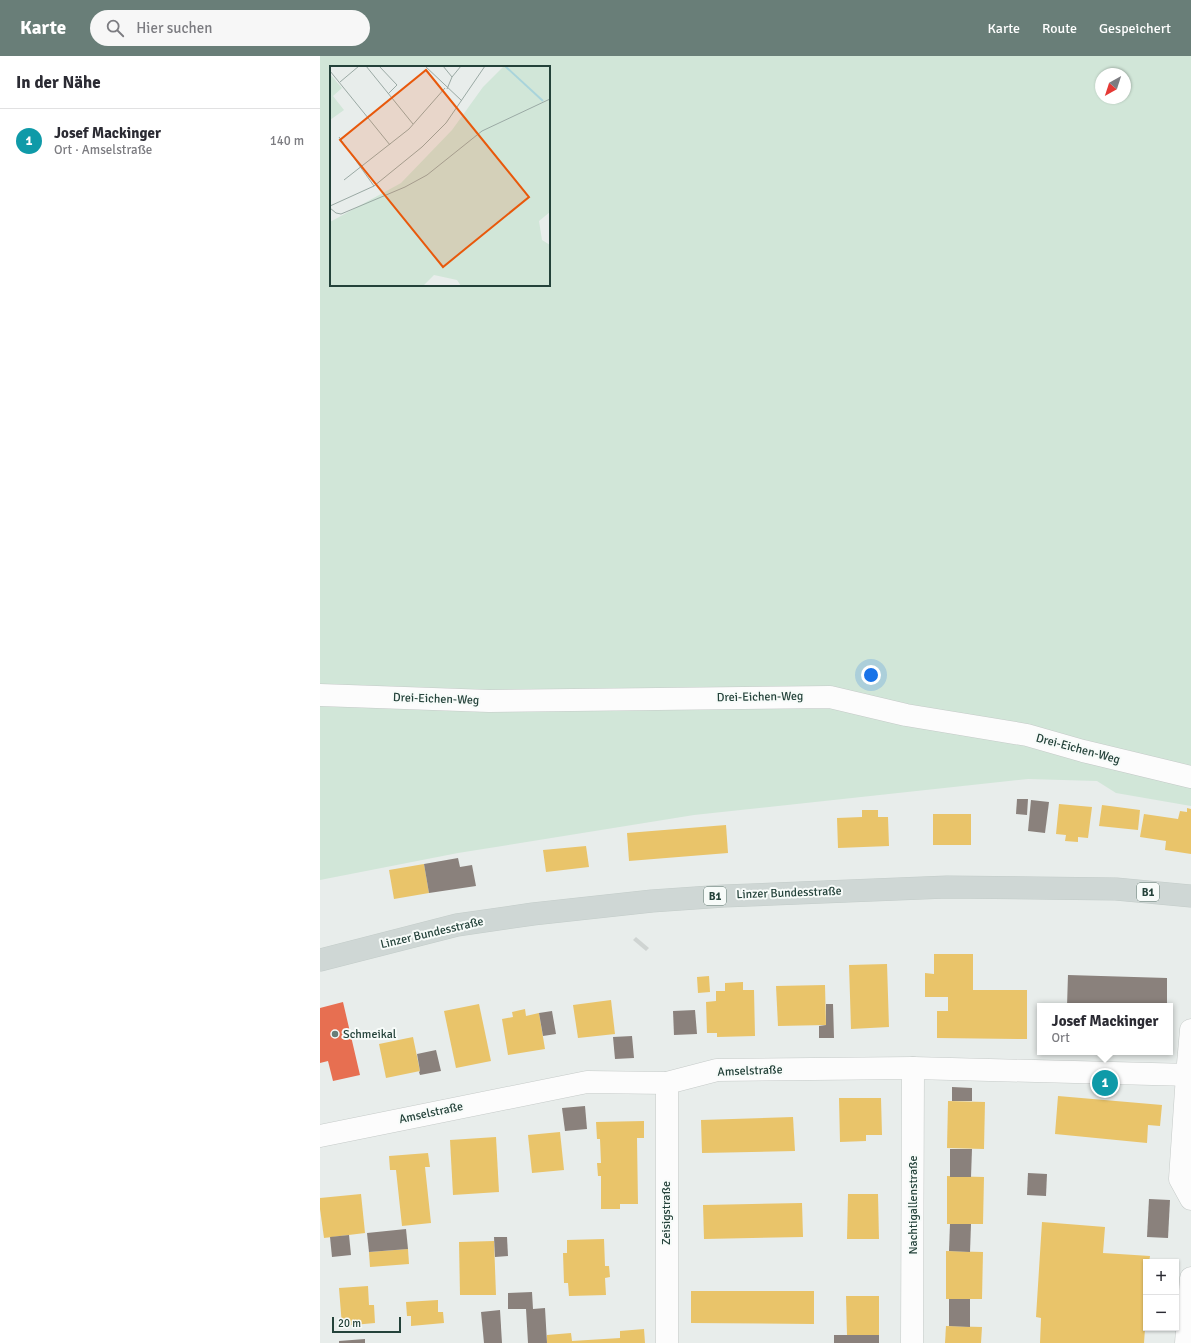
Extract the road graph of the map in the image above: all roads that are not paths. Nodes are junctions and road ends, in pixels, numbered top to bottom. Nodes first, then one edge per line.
1 (320, 695) edge
2 (1191, 777) edge
3 (1191, 896) edge
4 (320, 960) edge
5 (1191, 1030) edge
6 (913, 1068) junction
7 (1189, 1075) edge
8 (667, 1084) junction
9 (320, 1136) edge
10 (1191, 1200) edge
11 (1191, 1278) edge
12 (667, 1343) edge
13 (912, 1343) edge
14 (1186, 1343) edge

1 - 2 street, Drei-Eichen-Weg
3 - 4 main road, Linzer Bundesstraße / B1
5 - 7 street
6 - 7 street, Amselstraße
6 - 8 street, Amselstraße
6 - 13 street, Nachtigallenstraße
7 - 10 street
8 - 9 street, Amselstraße
8 - 12 street, Zeisigstraße
11 - 14 street

